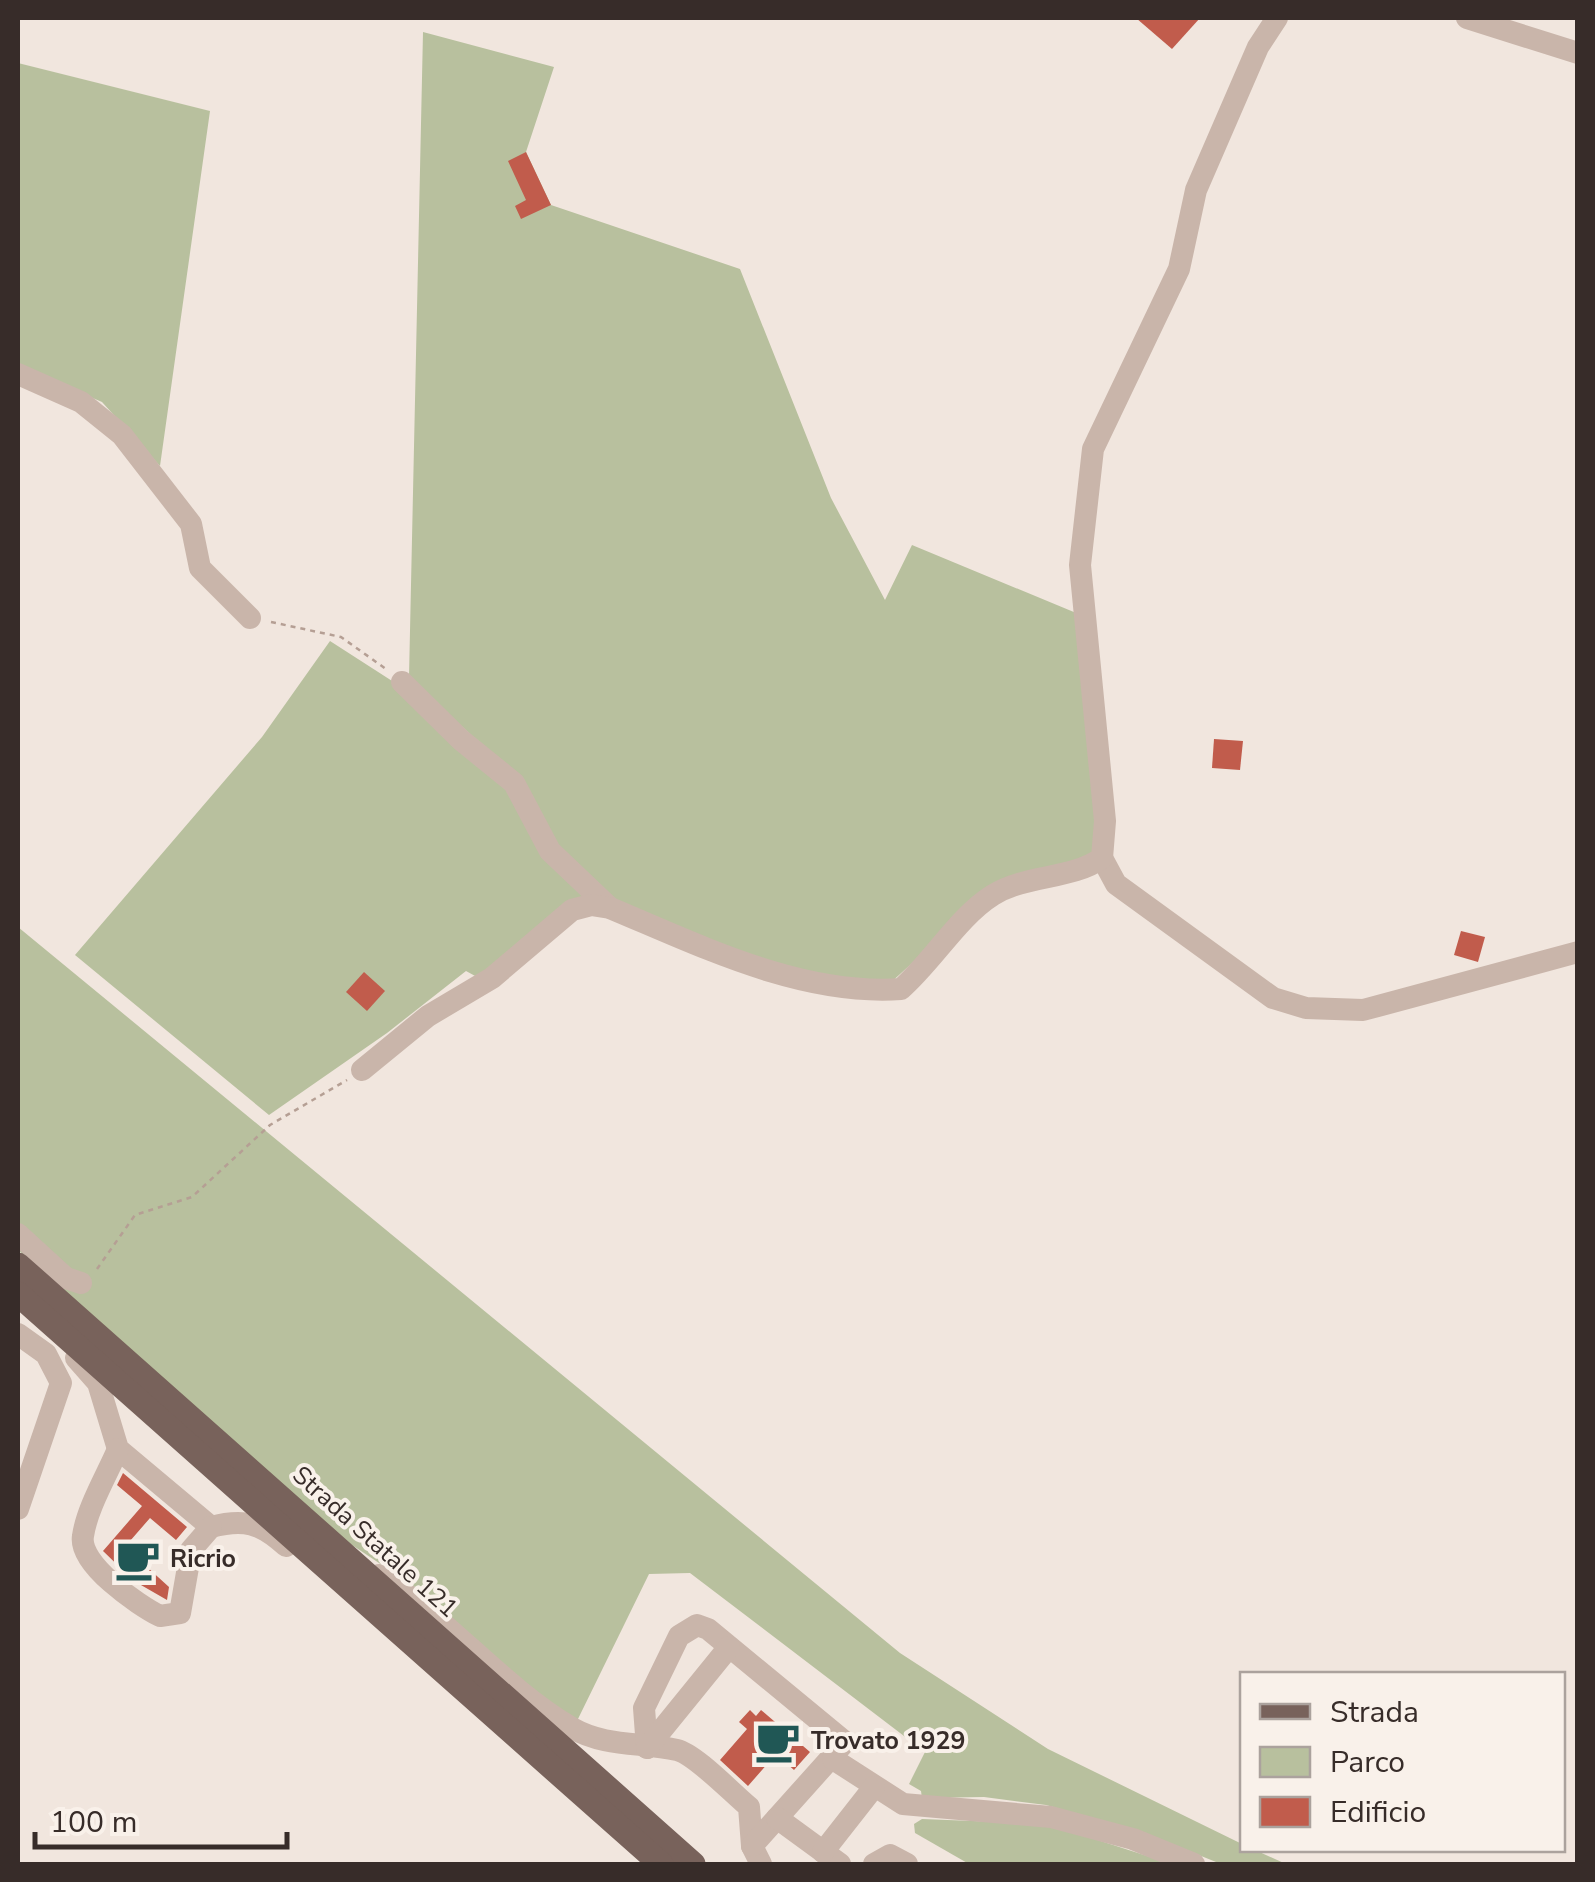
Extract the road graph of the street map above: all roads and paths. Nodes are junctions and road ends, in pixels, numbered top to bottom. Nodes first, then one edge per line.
1 (1276, 18) edge
2 (1467, 18) edge
3 (1578, 53) edge
4 (18, 374) edge
5 (250, 618) joint
6 (402, 682) joint
7 (1102, 858) junction
8 (610, 908) junction
9 (1578, 952) edge
10 (362, 1070) joint
11 (18, 1234) edge
12 (18, 1265) edge
13 (81, 1283) joint
14 (18, 1294) edge
15 (18, 1306) edge
16 (18, 1334) edge
17 (118, 1449) junction
18 (18, 1509) edge
19 (211, 1527) junction
20 (336, 1548) junction
21 (729, 1647) junction
22 (463, 1689) junction
23 (647, 1748) junction
24 (832, 1759) junction
25 (874, 1787) junction
26 (778, 1818) junction
27 (756, 1855) edge
28 (832, 1858) edge
29 (661, 1864) edge
30 (693, 1864) edge
31 (874, 1864) edge
32 (907, 1864) edge
33 (1194, 1864) edge

1 - 7 street
2 - 3 street
4 - 5 street
5 - 6 path
6 - 8 street
7 - 8 street
7 - 9 street
8 - 10 street
10 - 13 path
11 - 13 street
12 - 20 main road, Strada Statale 121
14 - 22 main road, Strada Statale 121
15 - 17 street
16 - 18 street
17 - 19 street
17 - 19 street
19 - 22 street
20 - 23 street
20 - 30 main road, Strada Statale 121
21 - 23 street
21 - 23 street
21 - 24 street
22 - 29 main road, Strada Statale 121
23 - 27 street
24 - 25 street
24 - 26 street
25 - 28 street
25 - 33 street
26 - 27 street
26 - 28 street
31 - 32 street

